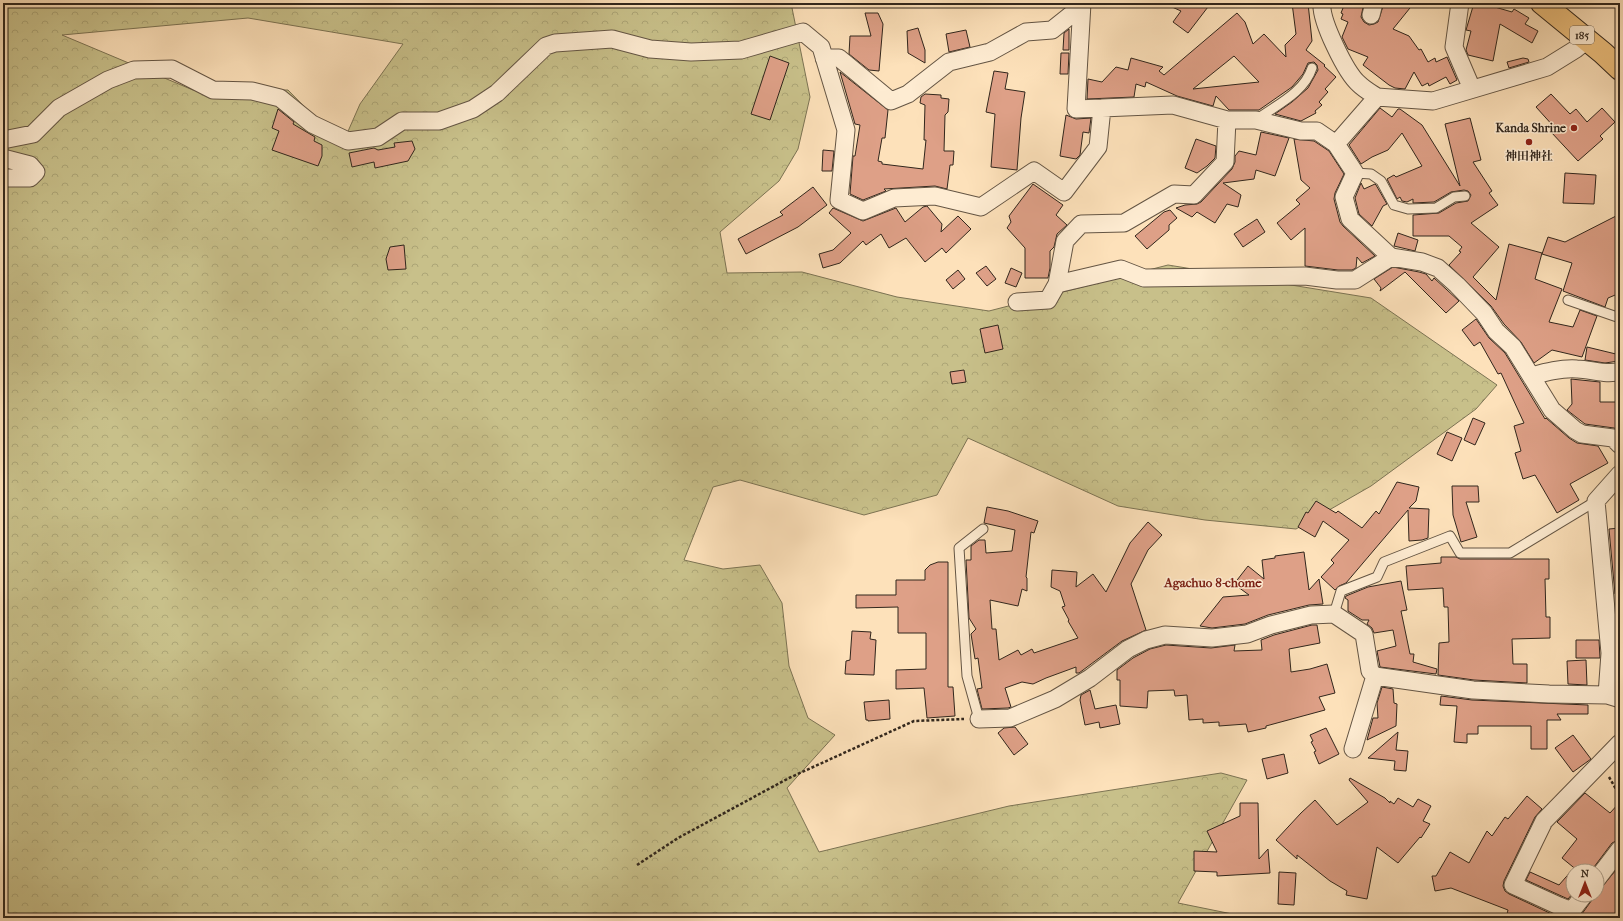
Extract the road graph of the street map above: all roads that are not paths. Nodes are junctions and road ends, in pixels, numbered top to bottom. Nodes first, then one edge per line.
1 (1322, 3) edge
2 (1460, 3) edge
3 (1542, 3) edge
4 (1082, 5) edge
5 (1587, 40) junction
6 (824, 58) junction
7 (1312, 68) dead end
8 (1620, 69) edge
9 (1472, 89) junction
10 (1377, 97) junction
11 (1102, 108) junction
12 (1227, 120) junction
13 (1256, 120) junction
14 (3, 140) edge
15 (1336, 144) junction
16 (3, 158) edge
17 (1355, 173) junction
18 (3, 178) edge
19 (1465, 196) dead end
20 (1391, 257) junction
21 (1057, 284) junction
22 (1568, 300) dead end
23 (1017, 302) dead end
24 (1620, 318) edge
25 (1620, 371) edge
26 (1531, 376) junction
27 (1620, 445) edge
28 (1620, 474) edge
29 (1596, 501) junction
30 (983, 529) dead end
31 (1334, 614) junction
32 (1375, 676) junction
33 (1613, 697) edge
34 (979, 719) joint
35 (1620, 743) edge
36 (1353, 749) dead end
37 (1620, 849) edge
38 (1605, 869) edge
39 (1578, 903) edge
40 (1569, 914) edge

1 - 10 street
2 - 9 street
3 - 5 highway, 185
4 - 6 street
4 - 11 street
5 - 8 highway, 185
5 - 9 street
6 - 11 street
6 - 14 street
7 - 13 lane
9 - 10 street
10 - 15 street
11 - 12 street
12 - 13 street
12 - 21 street
13 - 15 street
15 - 17 street
16 - 18 street
17 - 19 lane
17 - 20 street
20 - 21 street
20 - 26 street
21 - 23 street
22 - 24 lane
25 - 26 street
26 - 27 street
28 - 29 street
29 - 31 lane
29 - 33 street
30 - 34 lane
31 - 32 street
31 - 34 street
32 - 33 street
32 - 36 street
35 - 40 street
37 - 38 street
39 - 40 street

